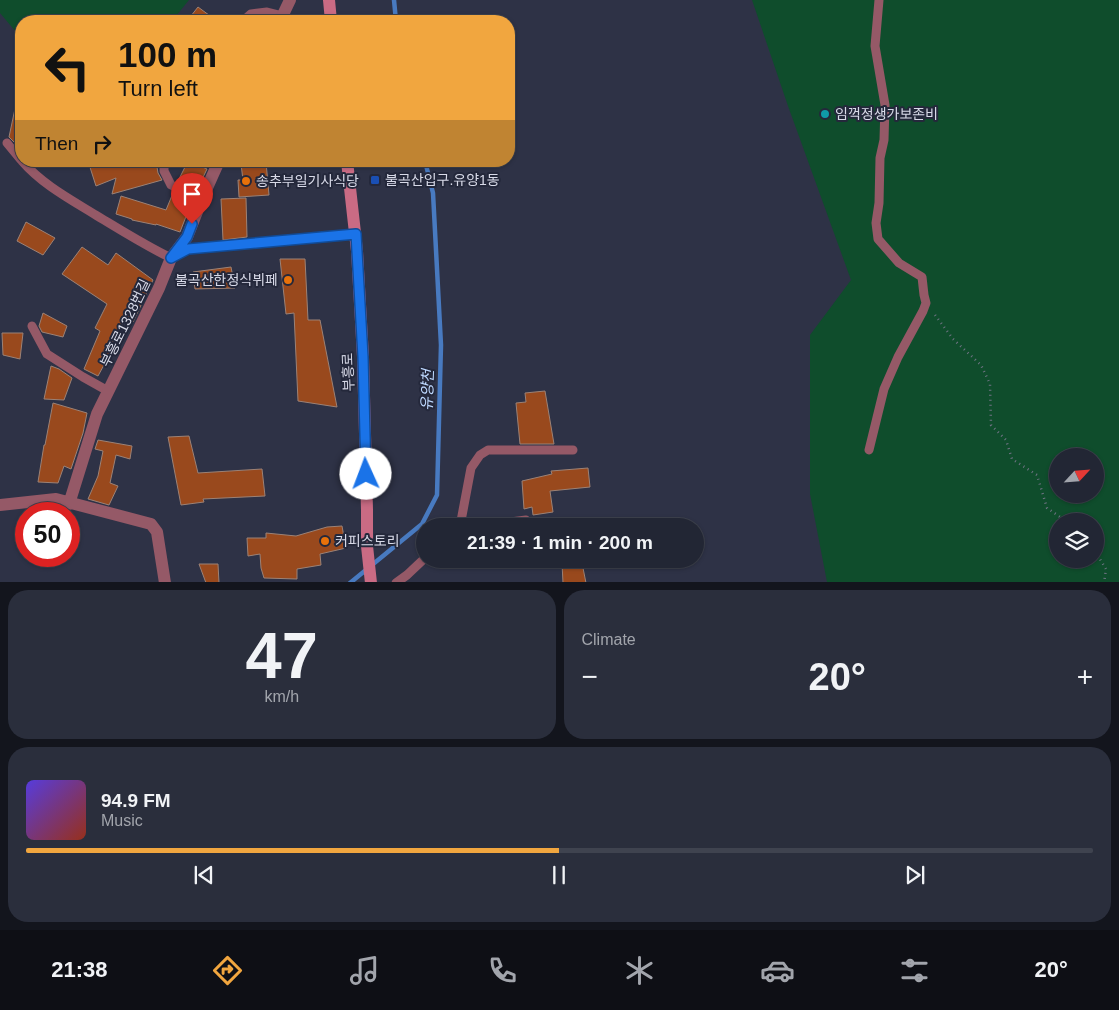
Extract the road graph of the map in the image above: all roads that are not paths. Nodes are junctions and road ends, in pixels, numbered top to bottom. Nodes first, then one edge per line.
1 (290, 0) edge
2 (328, 0) edge
3 (879, 0) edge
4 (249, 15) edge
5 (273, 15) edge
6 (283, 15) edge
7 (330, 15) edge
8 (7, 143) dead end
9 (15, 152) edge
10 (27, 167) edge
11 (164, 167) edge
12 (215, 167) edge
13 (348, 167) edge
14 (202, 199) junction
15 (356, 234) junction
16 (171, 258) junction
17 (32, 326) dead end
18 (108, 391) junction
19 (573, 450) dead end
20 (869, 450) dead end
21 (34, 502) edge
22 (63, 502) edge
23 (71, 502) edge
24 (15, 504) edge
25 (0, 505) edge
26 (80, 506) edge
27 (462, 518) edge
28 (416, 567) edge
29 (165, 582) edge
30 (371, 582) edge
31 (396, 582) edge

1 - 6 street
2 - 7 main road
3 - 20 lane
4 - 5 lane
8 - 9 lane
10 - 16 lane
11 - 14 lane
12 - 14 street, 부흥로1328번길
13 - 15 main road, 부흥로
14 - 16 street, 부흥로1328번길
15 - 16 lane
15 - 30 main road, 부흥로
16 - 18 street, 부흥로1328번길
17 - 18 lane
18 - 23 street, 부흥로1328번길
19 - 27 lane
21 - 22 street
24 - 25 street
26 - 29 street
28 - 31 lane

